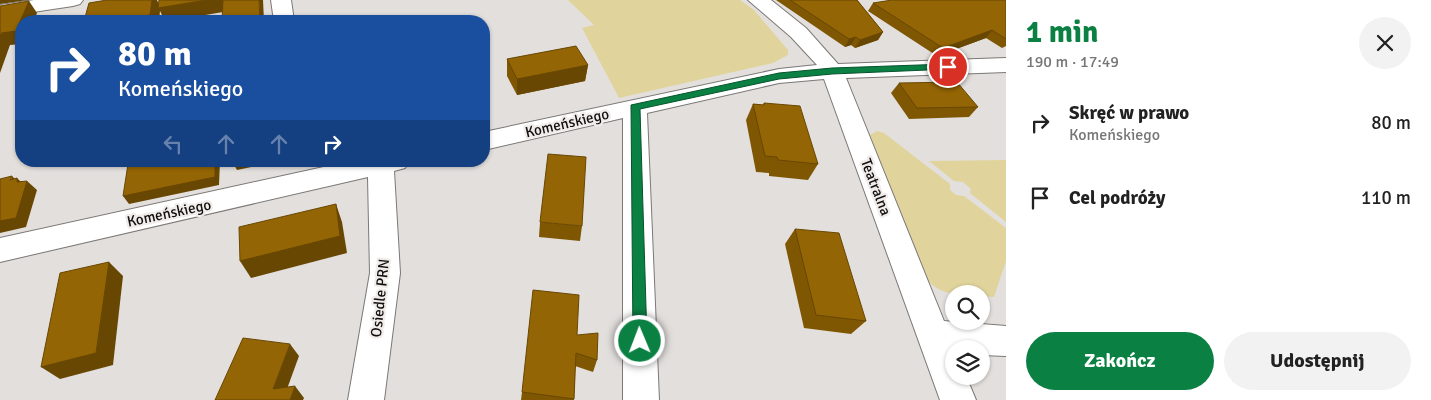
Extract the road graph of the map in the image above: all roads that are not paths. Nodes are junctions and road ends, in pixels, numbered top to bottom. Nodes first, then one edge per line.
1 (73, 0) edge
2 (281, 0) edge
3 (758, 0) edge
4 (0, 12) edge
5 (283, 15) edge
6 (1006, 65) edge
7 (832, 71) junction
8 (635, 107) junction
9 (490, 140) edge
10 (351, 167) edge
11 (389, 167) edge
12 (303, 172) edge
13 (0, 250) edge
14 (933, 336) junction
15 (1006, 341) edge
16 (366, 400) edge
17 (641, 400) edge
18 (958, 400) edge

1 - 4 street
2 - 5 street
3 - 7 street, Teatralna
6 - 7 street, Komeńskiego
7 - 8 street, Komeńskiego
7 - 14 street, Teatralna
8 - 9 street, Komeńskiego
8 - 17 street
10 - 12 street, Komeńskiego
11 - 16 street, Osiedle PRN
12 - 13 street, Komeńskiego
14 - 15 street
14 - 18 street, Teatralna

